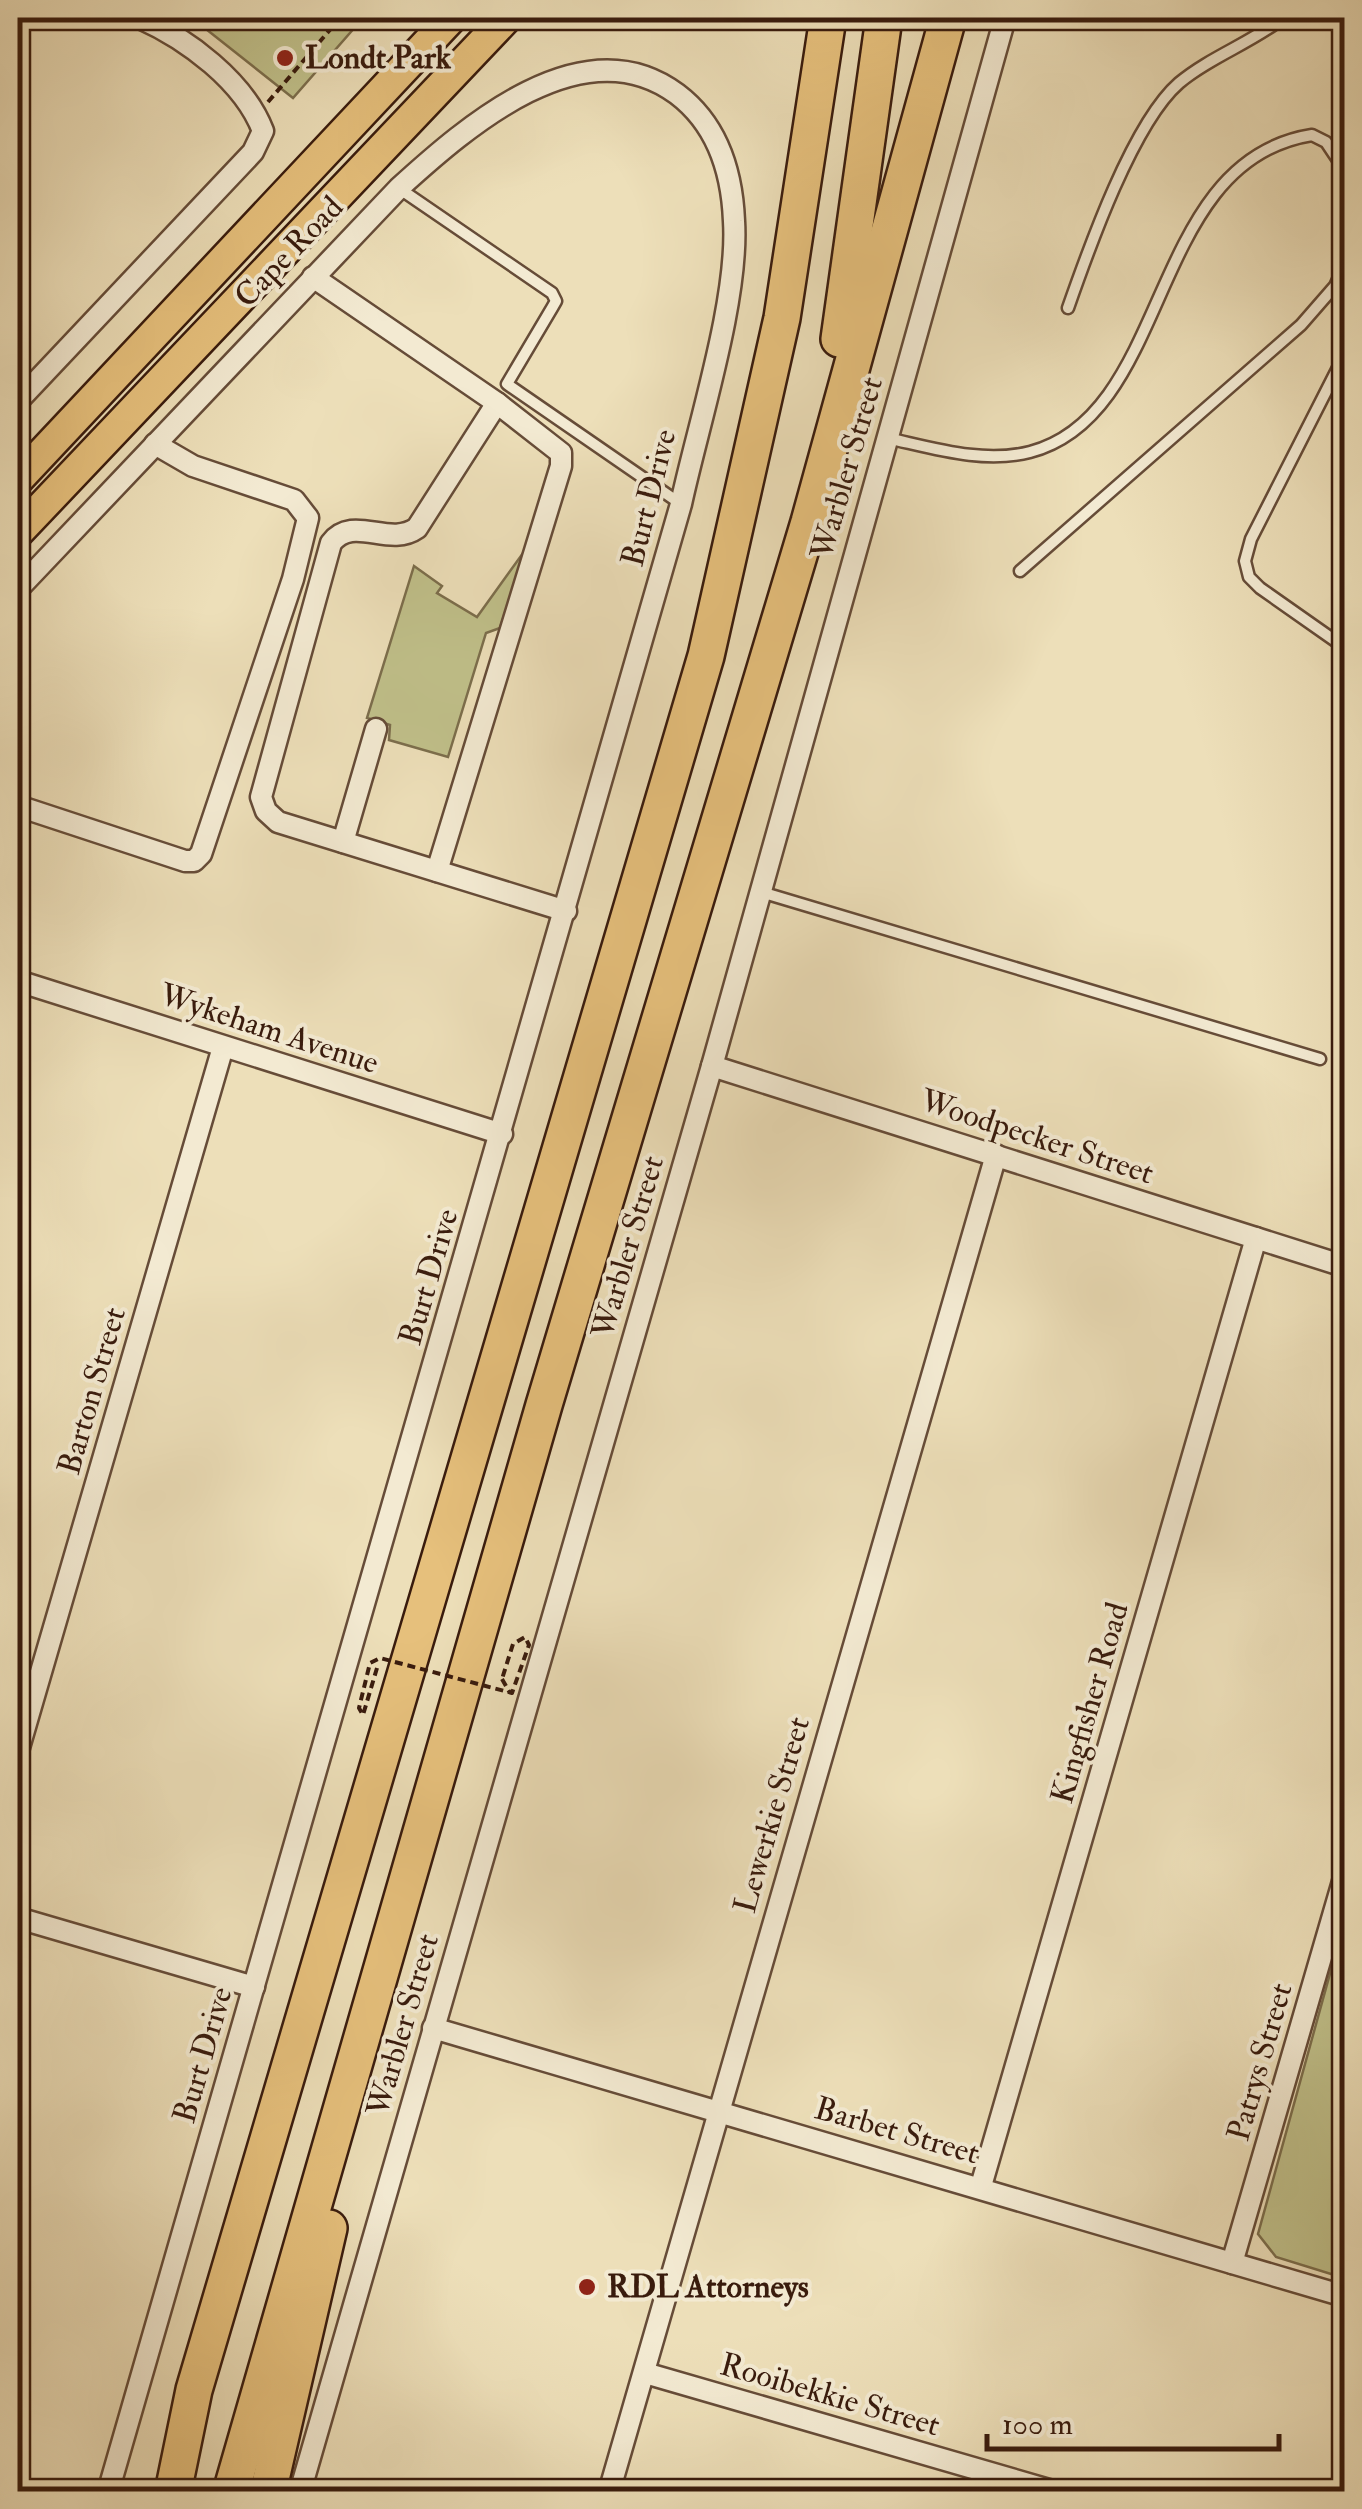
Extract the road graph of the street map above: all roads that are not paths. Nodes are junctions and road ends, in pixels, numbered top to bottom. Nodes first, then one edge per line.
1 (140, 18) edge
2 (451, 18) edge
3 (506, 18) edge
4 (810, 18) edge
5 (828, 18) edge
6 (884, 18) edge
7 (948, 18) edge
8 (1004, 18) edge
9 (1283, 18) edge
10 (669, 88) joint
11 (1344, 169) edge
12 (399, 188) junction
13 (1344, 266) edge
14 (313, 278) junction
15 (1068, 308) dead end
16 (782, 318) junction
17 (1344, 356) edge
18 (18, 401) edge
19 (497, 403) junction
20 (886, 438) junction
21 (155, 444) junction
22 (18, 480) edge
23 (681, 504) junction
24 (809, 522) junction
25 (18, 532) edge
26 (1020, 571) dead end
27 (18, 588) edge
28 (1344, 647) edge
29 (376, 729) dead end
30 (18, 806) edge
31 (343, 842) junction
32 (437, 871) junction
33 (760, 892) junction
34 (566, 912) junction
35 (18, 980) edge
36 (223, 1047) junction
37 (1320, 1059) dead end
38 (712, 1066) junction
39 (502, 1134) junction
40 (996, 1155) junction
41 (1256, 1238) junction
42 (1344, 1266) edge
43 (18, 1751) edge
44 (1344, 1878) edge
45 (398, 1915) junction
46 (18, 1918) edge
47 (254, 1987) junction
48 (433, 2028) junction
49 (717, 2112) junction
50 (981, 2186) junction
51 (1232, 2263) junction
52 (1344, 2296) edge
53 (645, 2373) junction
54 (194, 2390) junction
55 (995, 2483) edge
56 (108, 2492) edge
57 (151, 2492) edge
58 (173, 2492) edge
59 (230, 2492) edge
60 (268, 2492) edge
61 (300, 2492) edge
62 (609, 2492) edge
63 (1056, 2492) edge

1 - 18 street
2 - 22 main road, Cape Road
3 - 25 main road, Cape Road
4 - 16 highway
5 - 16 highway
6 - 24 highway
7 - 24 highway
8 - 20 street, Warbler Street
9 - 15 lane
10 - 12 street, Cape Road
10 - 23 street, Burt Drive
11 - 20 lane
12 - 14 street, Cape Road
12 - 23 lane
13 - 26 lane
14 - 19 street
14 - 21 street, Cape Road
16 - 54 highway
17 - 28 lane
19 - 31 street
19 - 32 street
20 - 33 street, Warbler Street
21 - 27 street, Cape Road
21 - 30 street
23 - 34 street, Burt Drive
24 - 45 highway
29 - 31 street
31 - 32 street
32 - 34 street
33 - 37 lane
33 - 38 street, Warbler Street
34 - 39 street, Burt Drive
35 - 36 street, Wykeham Avenue
36 - 39 street, Wykeham Avenue
36 - 43 street, Barton Street
38 - 40 street, Woodpecker Street
38 - 48 street, Warbler Street
39 - 47 street, Burt Drive
40 - 41 street, Woodpecker Street
40 - 49 street, Lewerkie Street
41 - 42 street, Woodpecker Street
41 - 50 street, Kingfisher Road
44 - 51 street, Patrys Street
45 - 59 highway
45 - 60 highway
46 - 47 street
47 - 56 street, Burt Drive
48 - 49 street, Barbet Street
48 - 61 street, Warbler Street
49 - 50 street, Barbet Street
49 - 53 street, Lewerkie Street
50 - 51 street, Barbet Street
51 - 52 street, Barbet Street
53 - 55 street, Rooibekkie Street
53 - 62 street, Lewerkie Street
54 - 57 highway
54 - 58 highway
55 - 63 street, Rooibekkie Street

